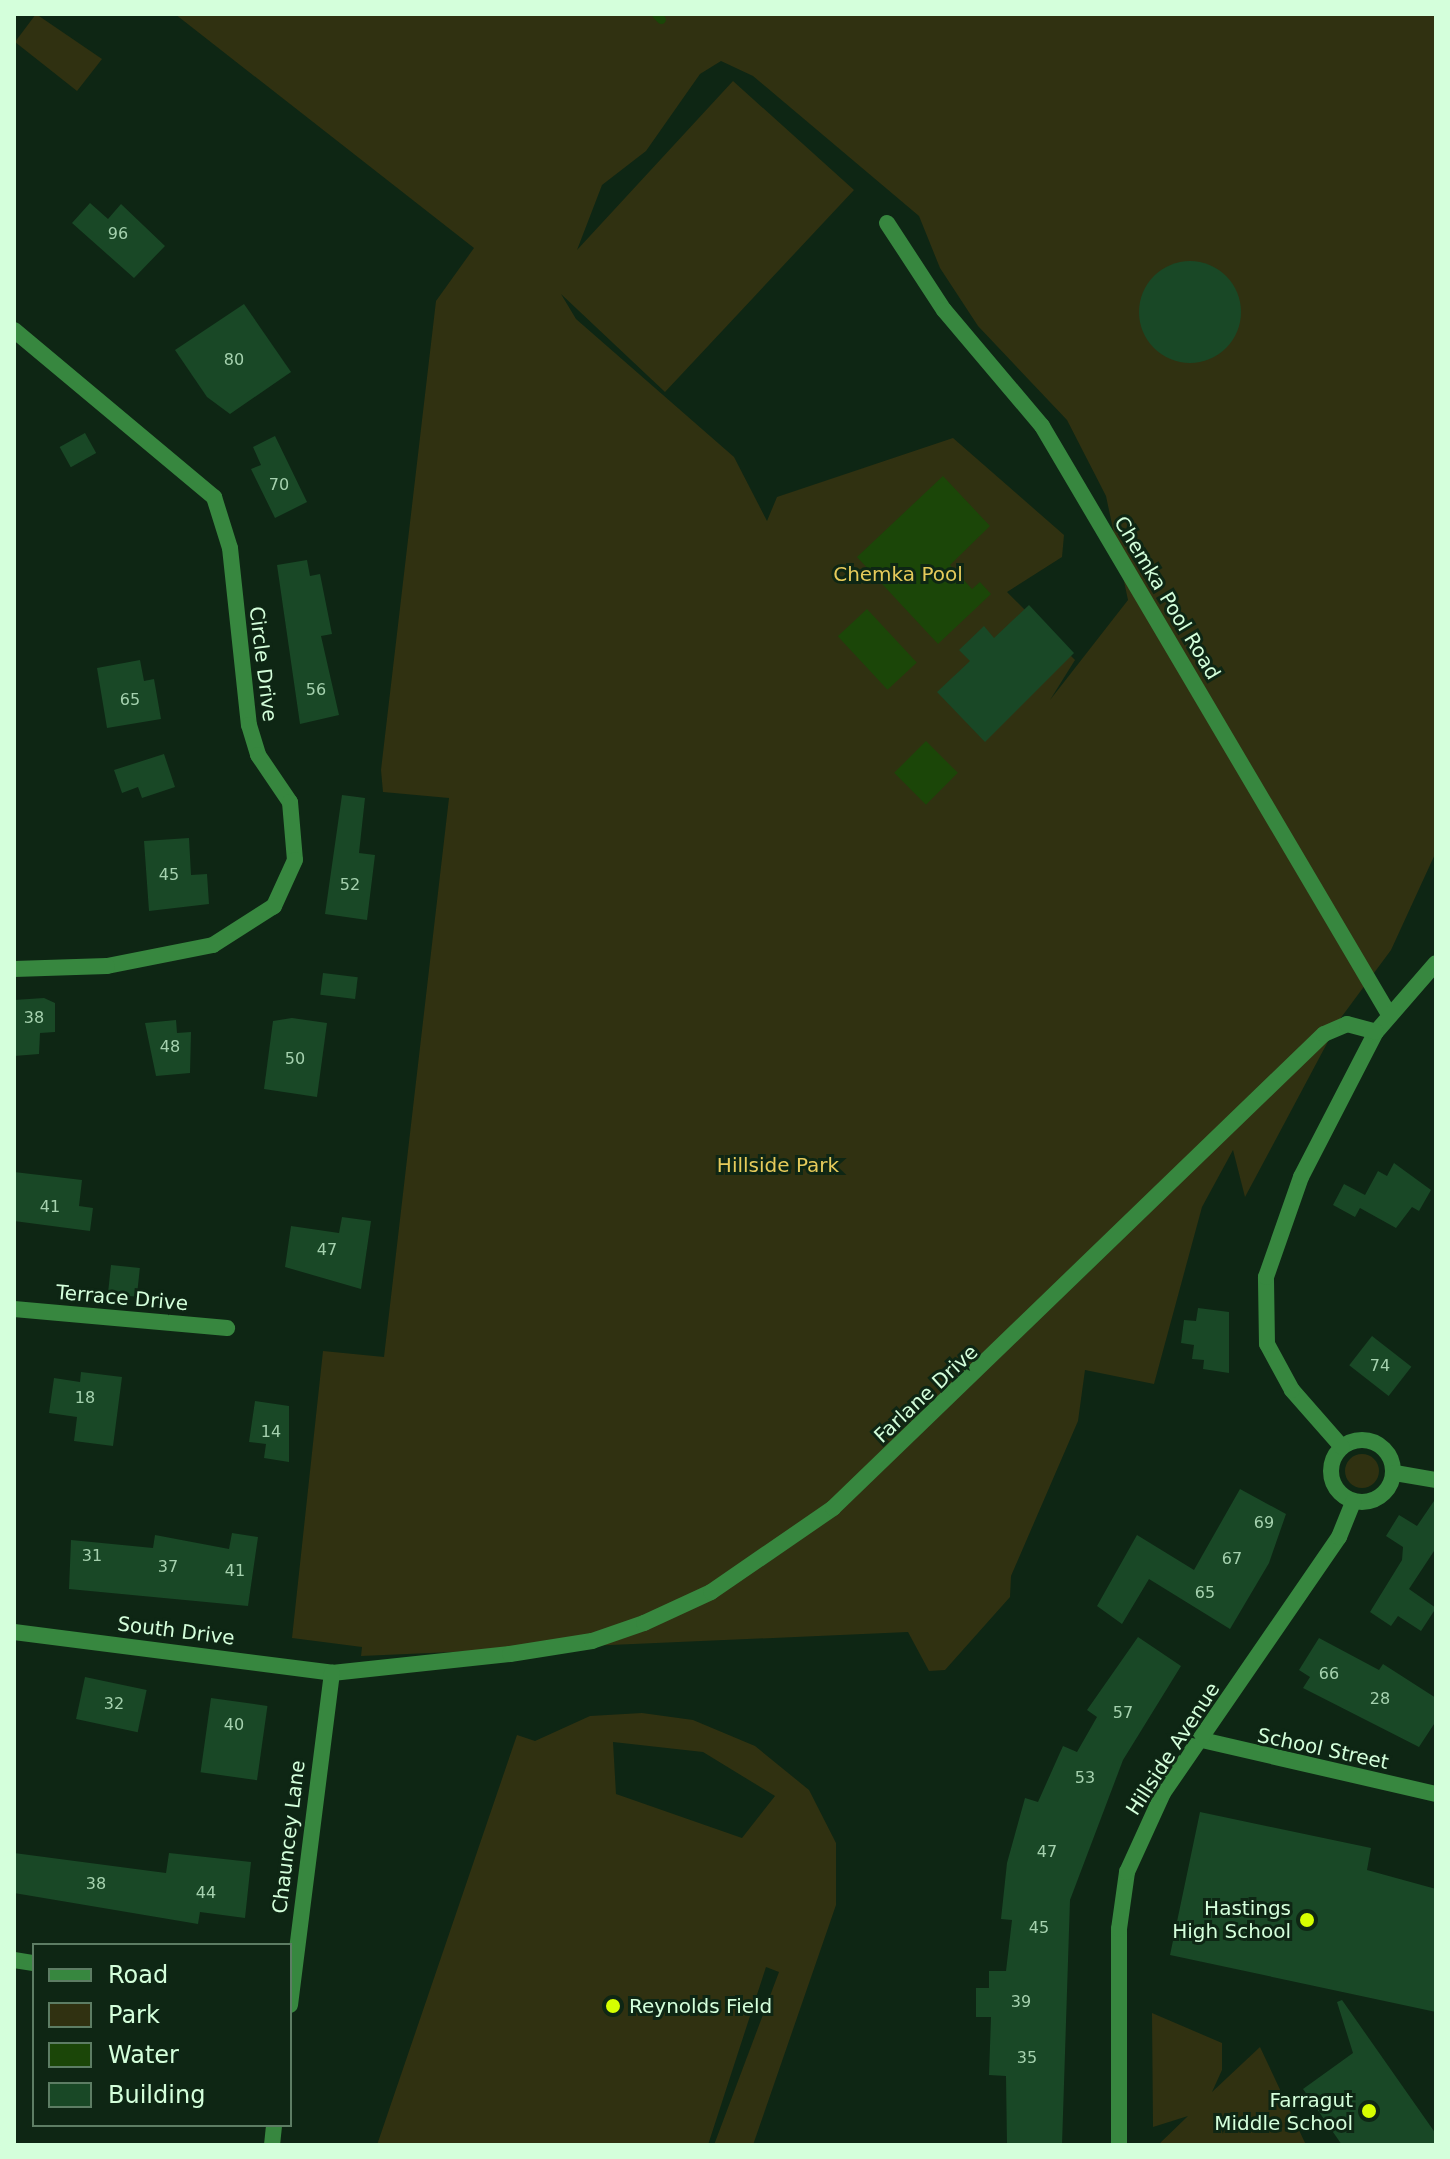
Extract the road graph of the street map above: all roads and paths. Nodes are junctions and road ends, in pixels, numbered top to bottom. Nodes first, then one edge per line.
1 (887, 223) dead end
2 (14, 330) edge
3 (1436, 963) edge
4 (14, 969) edge
5 (1387, 1011) junction
6 (1376, 1032) junction
7 (14, 1309) edge
8 (227, 1328) dead end
9 (1342, 1447) junction
10 (1395, 1473) junction
11 (1436, 1480) edge
12 (1353, 1502) junction
13 (14, 1632) edge
14 (332, 1673) junction
15 (1202, 1740) junction
16 (1436, 1794) edge
17 (292, 1989) edge
18 (1119, 2145) edge

1 - 5 street, Chemka Pool Road
2 - 4 street, Circle Drive
3 - 5 street
5 - 6 street
6 - 9 street
6 - 14 street, Farlane Drive
7 - 8 street, Terrace Drive
9 - 10 street
9 - 12 street
10 - 11 street
10 - 12 street
12 - 15 street, Hillside Avenue
13 - 14 street, South Drive
14 - 17 street, Chauncey Lane
15 - 16 street, School Street
15 - 18 street, Hillside Avenue

